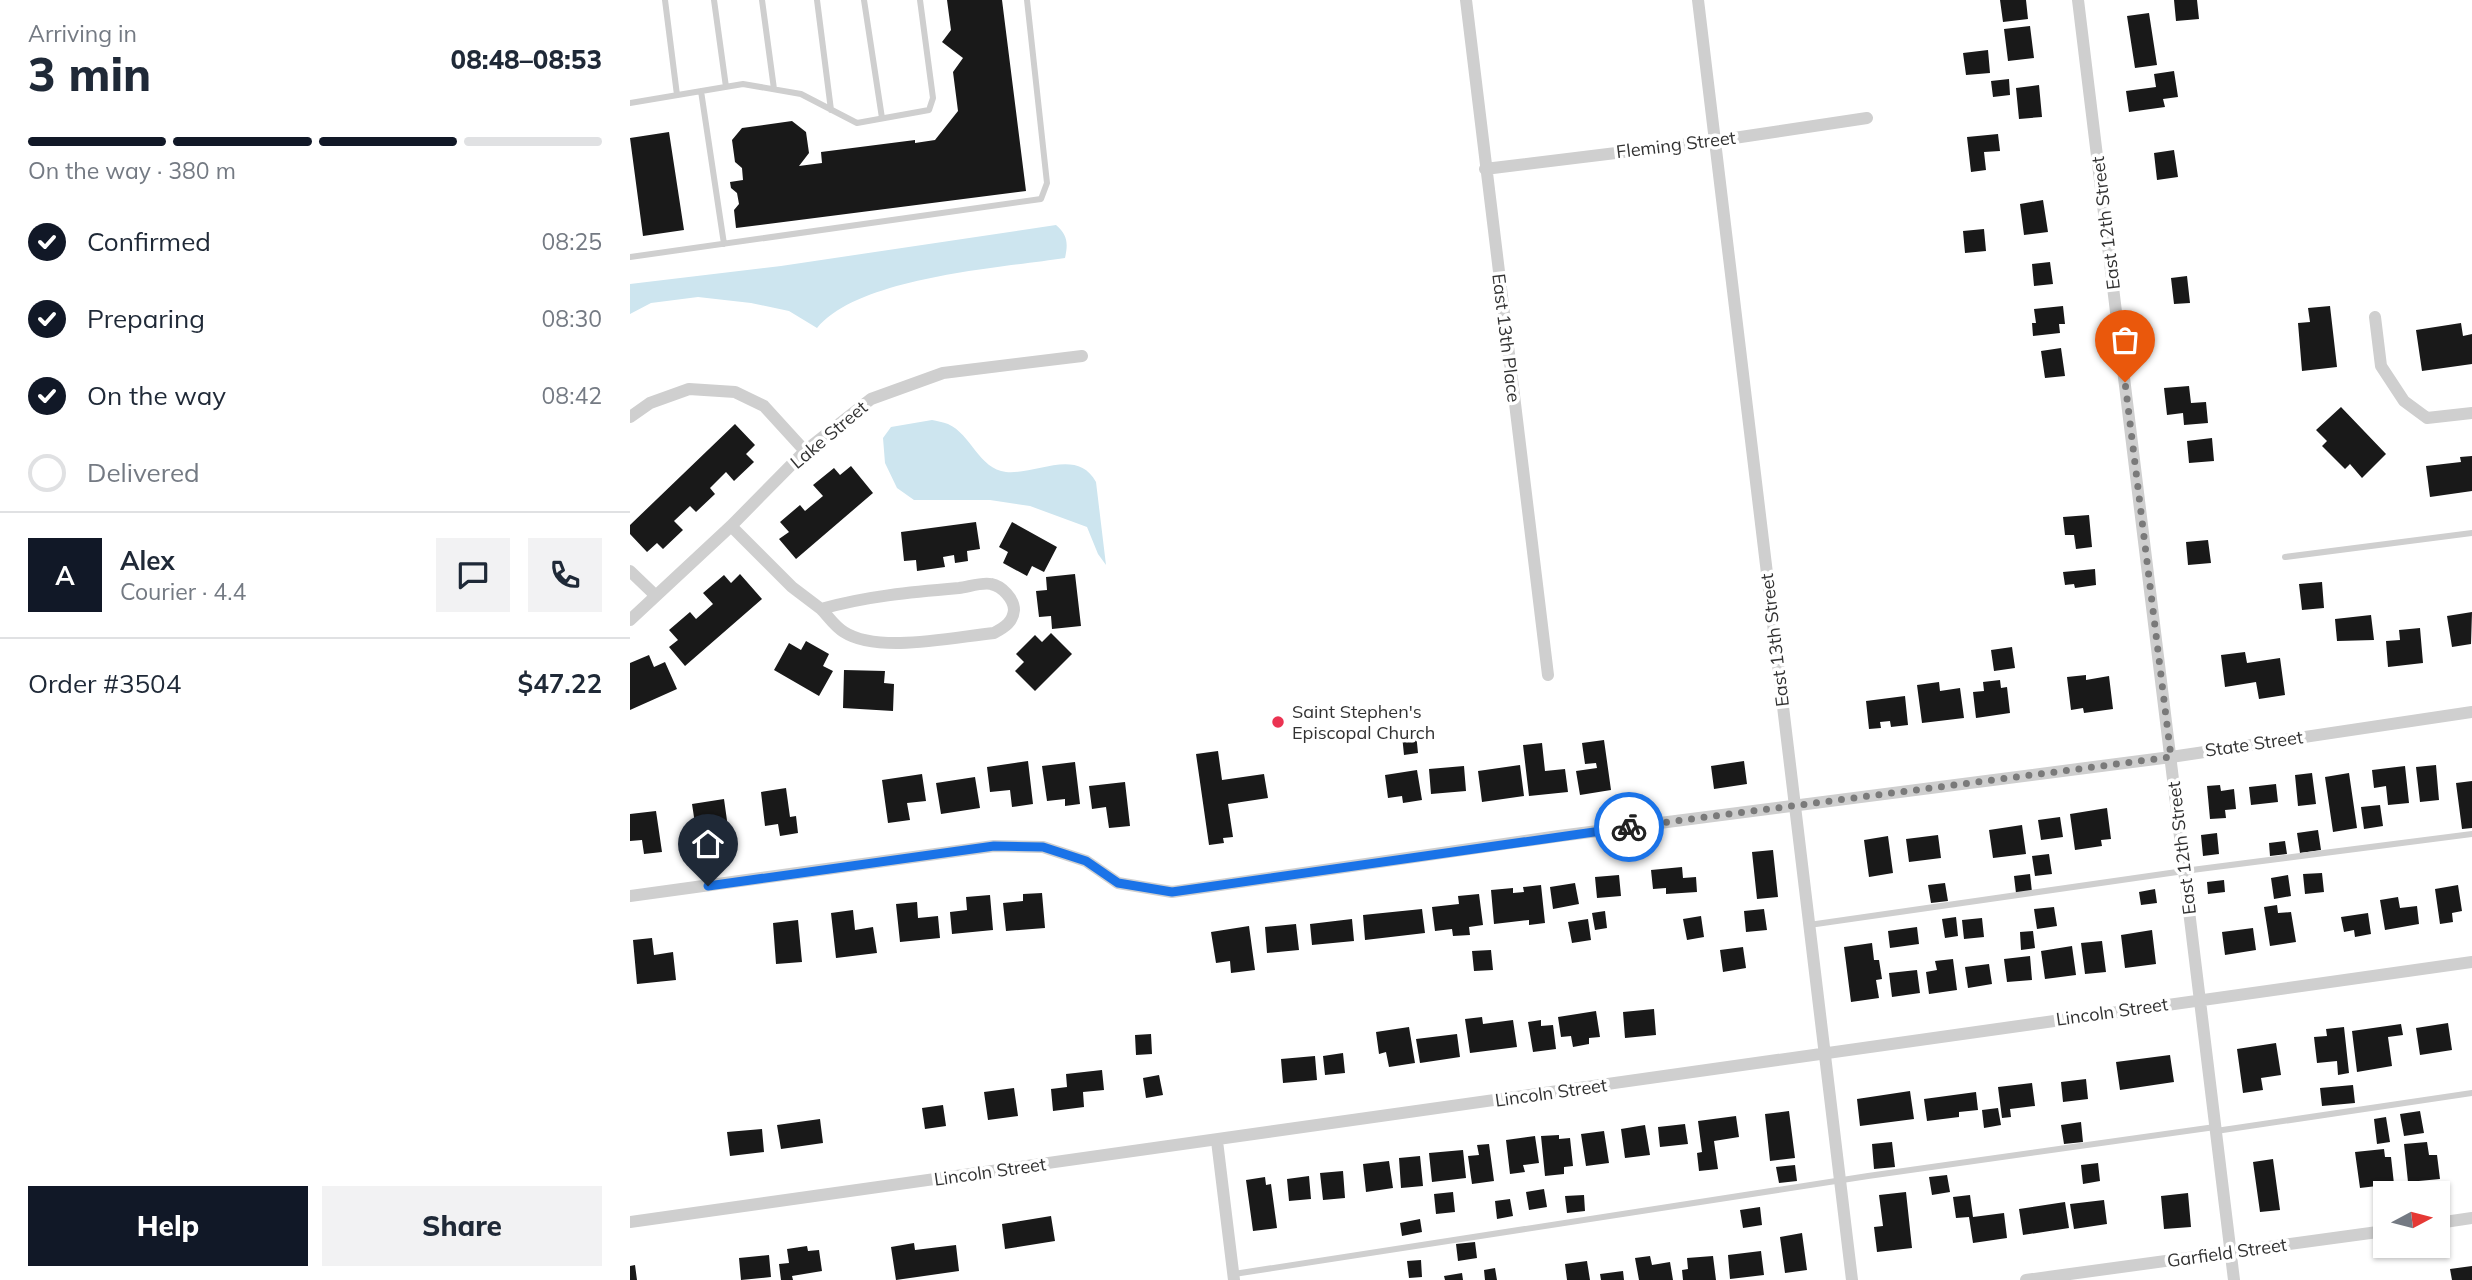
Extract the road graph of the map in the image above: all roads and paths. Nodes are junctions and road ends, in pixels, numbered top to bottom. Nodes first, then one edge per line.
1 (665, 0) edge
2 (715, 0) edge
3 (762, 0) edge
4 (817, 0) edge
5 (864, 0) edge
6 (919, 0) edge
7 (1027, 0) edge
8 (1466, 0) edge
9 (1698, 0) edge
10 (2078, 0) edge
11 (726, 87) junction
12 (774, 89) junction
13 (701, 91) junction
14 (677, 95) junction
15 (630, 103) edge
16 (831, 110) junction
17 (882, 118) junction
18 (1867, 118) dead end
19 (1714, 141) junction
20 (1485, 169) junction
21 (724, 244) junction
22 (630, 257) edge
23 (2375, 317) dead end
24 (1082, 356) dead end
25 (2472, 412) edge
26 (630, 417) edge
27 (805, 451) junction
28 (732, 526) junction
29 (2472, 533) edge
30 (2285, 557) dead end
31 (630, 571) edge
32 (655, 595) junction
33 (821, 609) junction
34 (630, 620) edge
35 (1548, 675) dead end
36 (2472, 712) edge
37 (2171, 757) junction
38 (1795, 806) junction
39 (2472, 834) edge
40 (2184, 871) junction
41 (630, 897) edge
42 (1809, 925) junction
43 (2472, 962) edge
44 (2199, 999) junction
45 (1825, 1054) junction
46 (2472, 1093) edge
47 (2216, 1129) junction
48 (1217, 1141) junction
49 (1840, 1181) junction
50 (2472, 1218) edge
51 (2450, 1221) edge
52 (630, 1222) edge
53 (2373, 1233) edge
54 (2231, 1253) junction
55 (1234, 1277) edge
56 (1852, 1280) edge
57 (2026, 1280) edge
58 (2234, 1280) edge

1 - 14 lane
2 - 11 lane
3 - 12 lane
4 - 16 lane
5 - 17 lane
6 - 17 lane
7 - 21 lane
8 - 20 street, East 13th Place
9 - 19 street, East 13th Street
10 - 37 street, East 12th Street
11 - 12 lane
11 - 13 lane
12 - 16 lane
13 - 14 lane
13 - 21 lane
14 - 15 lane
16 - 17 lane
18 - 19 street, Fleming Street
19 - 20 street, Fleming Street
19 - 38 street, East 13th Street
20 - 35 street, East 13th Place
21 - 22 lane
23 - 25 street
24 - 27 street, Lake Street
26 - 27 street
27 - 28 street, Lake Street
28 - 32 street, Lake Street
28 - 33 street
29 - 30 lane
31 - 32 street
32 - 34 street, Lake Street
33 - 33 street
36 - 37 street, State Street
37 - 38 street, State Street
37 - 40 street, East 12th Street
38 - 41 street, State Street
38 - 42 street, East 13th Street
39 - 40 lane
40 - 42 lane
40 - 44 street, East 12th Street
42 - 45 street, East 13th Street
43 - 44 street, Lincoln Street
44 - 45 street, Lincoln Street
44 - 47 street, East 12th Street
45 - 48 street, Lincoln Street
45 - 49 street, East 13th Street
46 - 47 lane
47 - 49 lane
47 - 54 street, East 12th Street
48 - 52 street, Lincoln Street
48 - 55 street
49 - 55 lane
49 - 56 street, East 13th Street
50 - 51 street
53 - 54 street, Garfield Street
54 - 57 street, Garfield Street
54 - 58 street, East 12th Street

